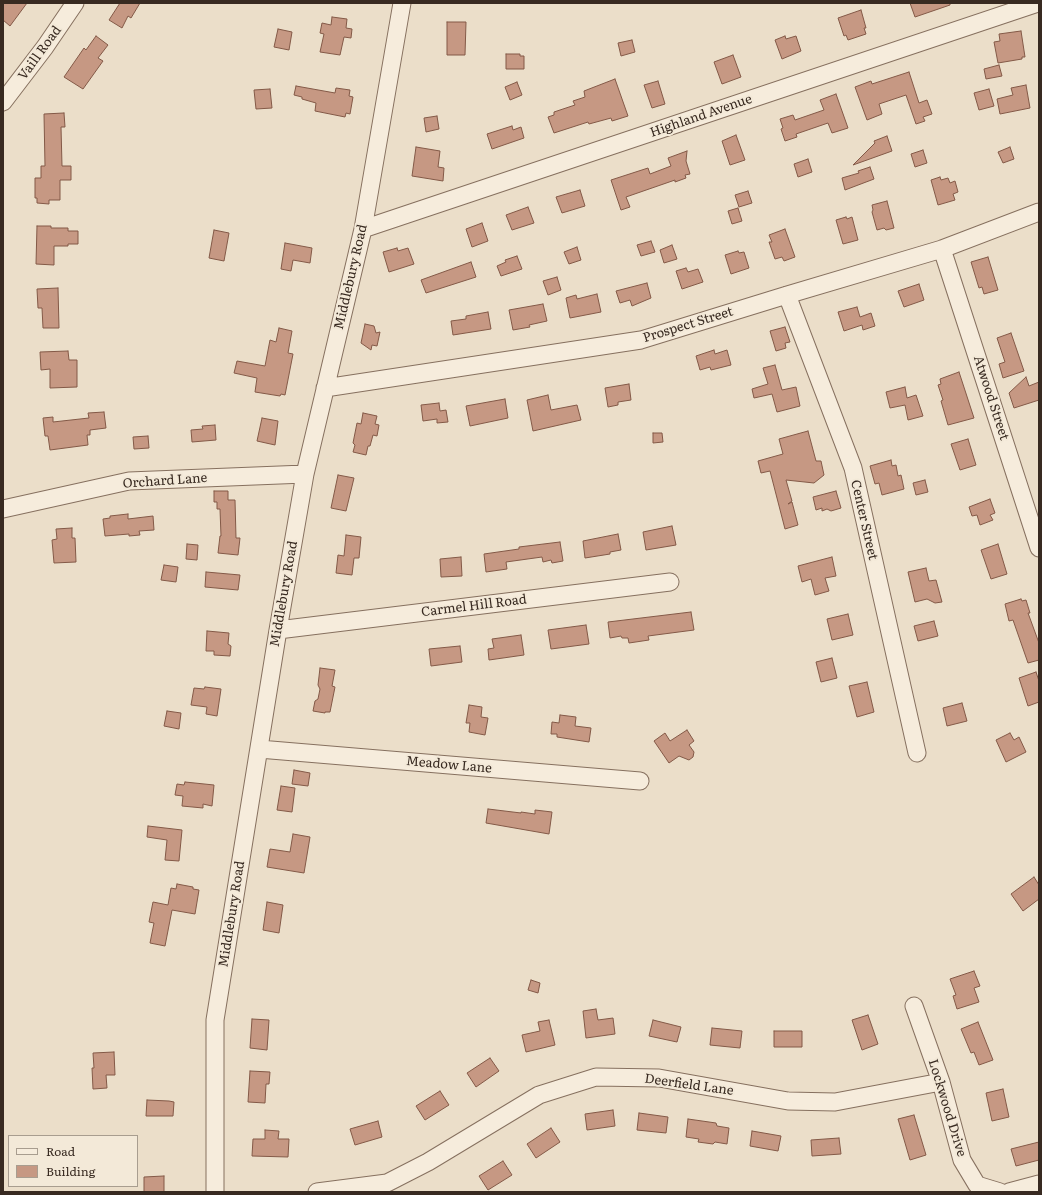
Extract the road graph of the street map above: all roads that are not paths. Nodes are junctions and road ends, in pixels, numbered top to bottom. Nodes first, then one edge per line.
1 (75, 3) edge
2 (402, 3) edge
3 (1039, 4) edge
4 (3, 102) edge
5 (1039, 212) edge
6 (363, 229) junction
7 (942, 249) junction
8 (787, 294) junction
9 (325, 388) junction
10 (305, 474) junction
11 (3, 509) edge
12 (1039, 548) edge
13 (670, 582) dead end
14 (278, 630) junction
15 (258, 749) junction
16 (917, 752) dead end
17 (640, 781) dead end
18 (914, 1006) dead end
19 (941, 1082) junction
20 (1039, 1184) edge
21 (215, 1192) edge
22 (317, 1192) edge
23 (1000, 1192) edge
24 (1009, 1192) edge

1 - 4 street, Vaill Road
2 - 6 street, Middlebury Road
3 - 6 street, Highland Avenue
5 - 7 street, Prospect Street
6 - 9 street, Middlebury Road
7 - 8 street, Prospect Street
7 - 12 street, Atwood Street
8 - 9 street, Prospect Street
8 - 16 street, Center Street
9 - 10 street, Middlebury Road
10 - 11 street, Orchard Lane
10 - 14 street, Middlebury Road
13 - 14 street, Carmel Hill Road
14 - 15 street, Middlebury Road
15 - 17 street, Meadow Lane
15 - 21 street, Middlebury Road
18 - 19 street, Lockwood Drive
19 - 22 street, Deerfield Lane
19 - 23 street, Lockwood Drive
20 - 24 street

